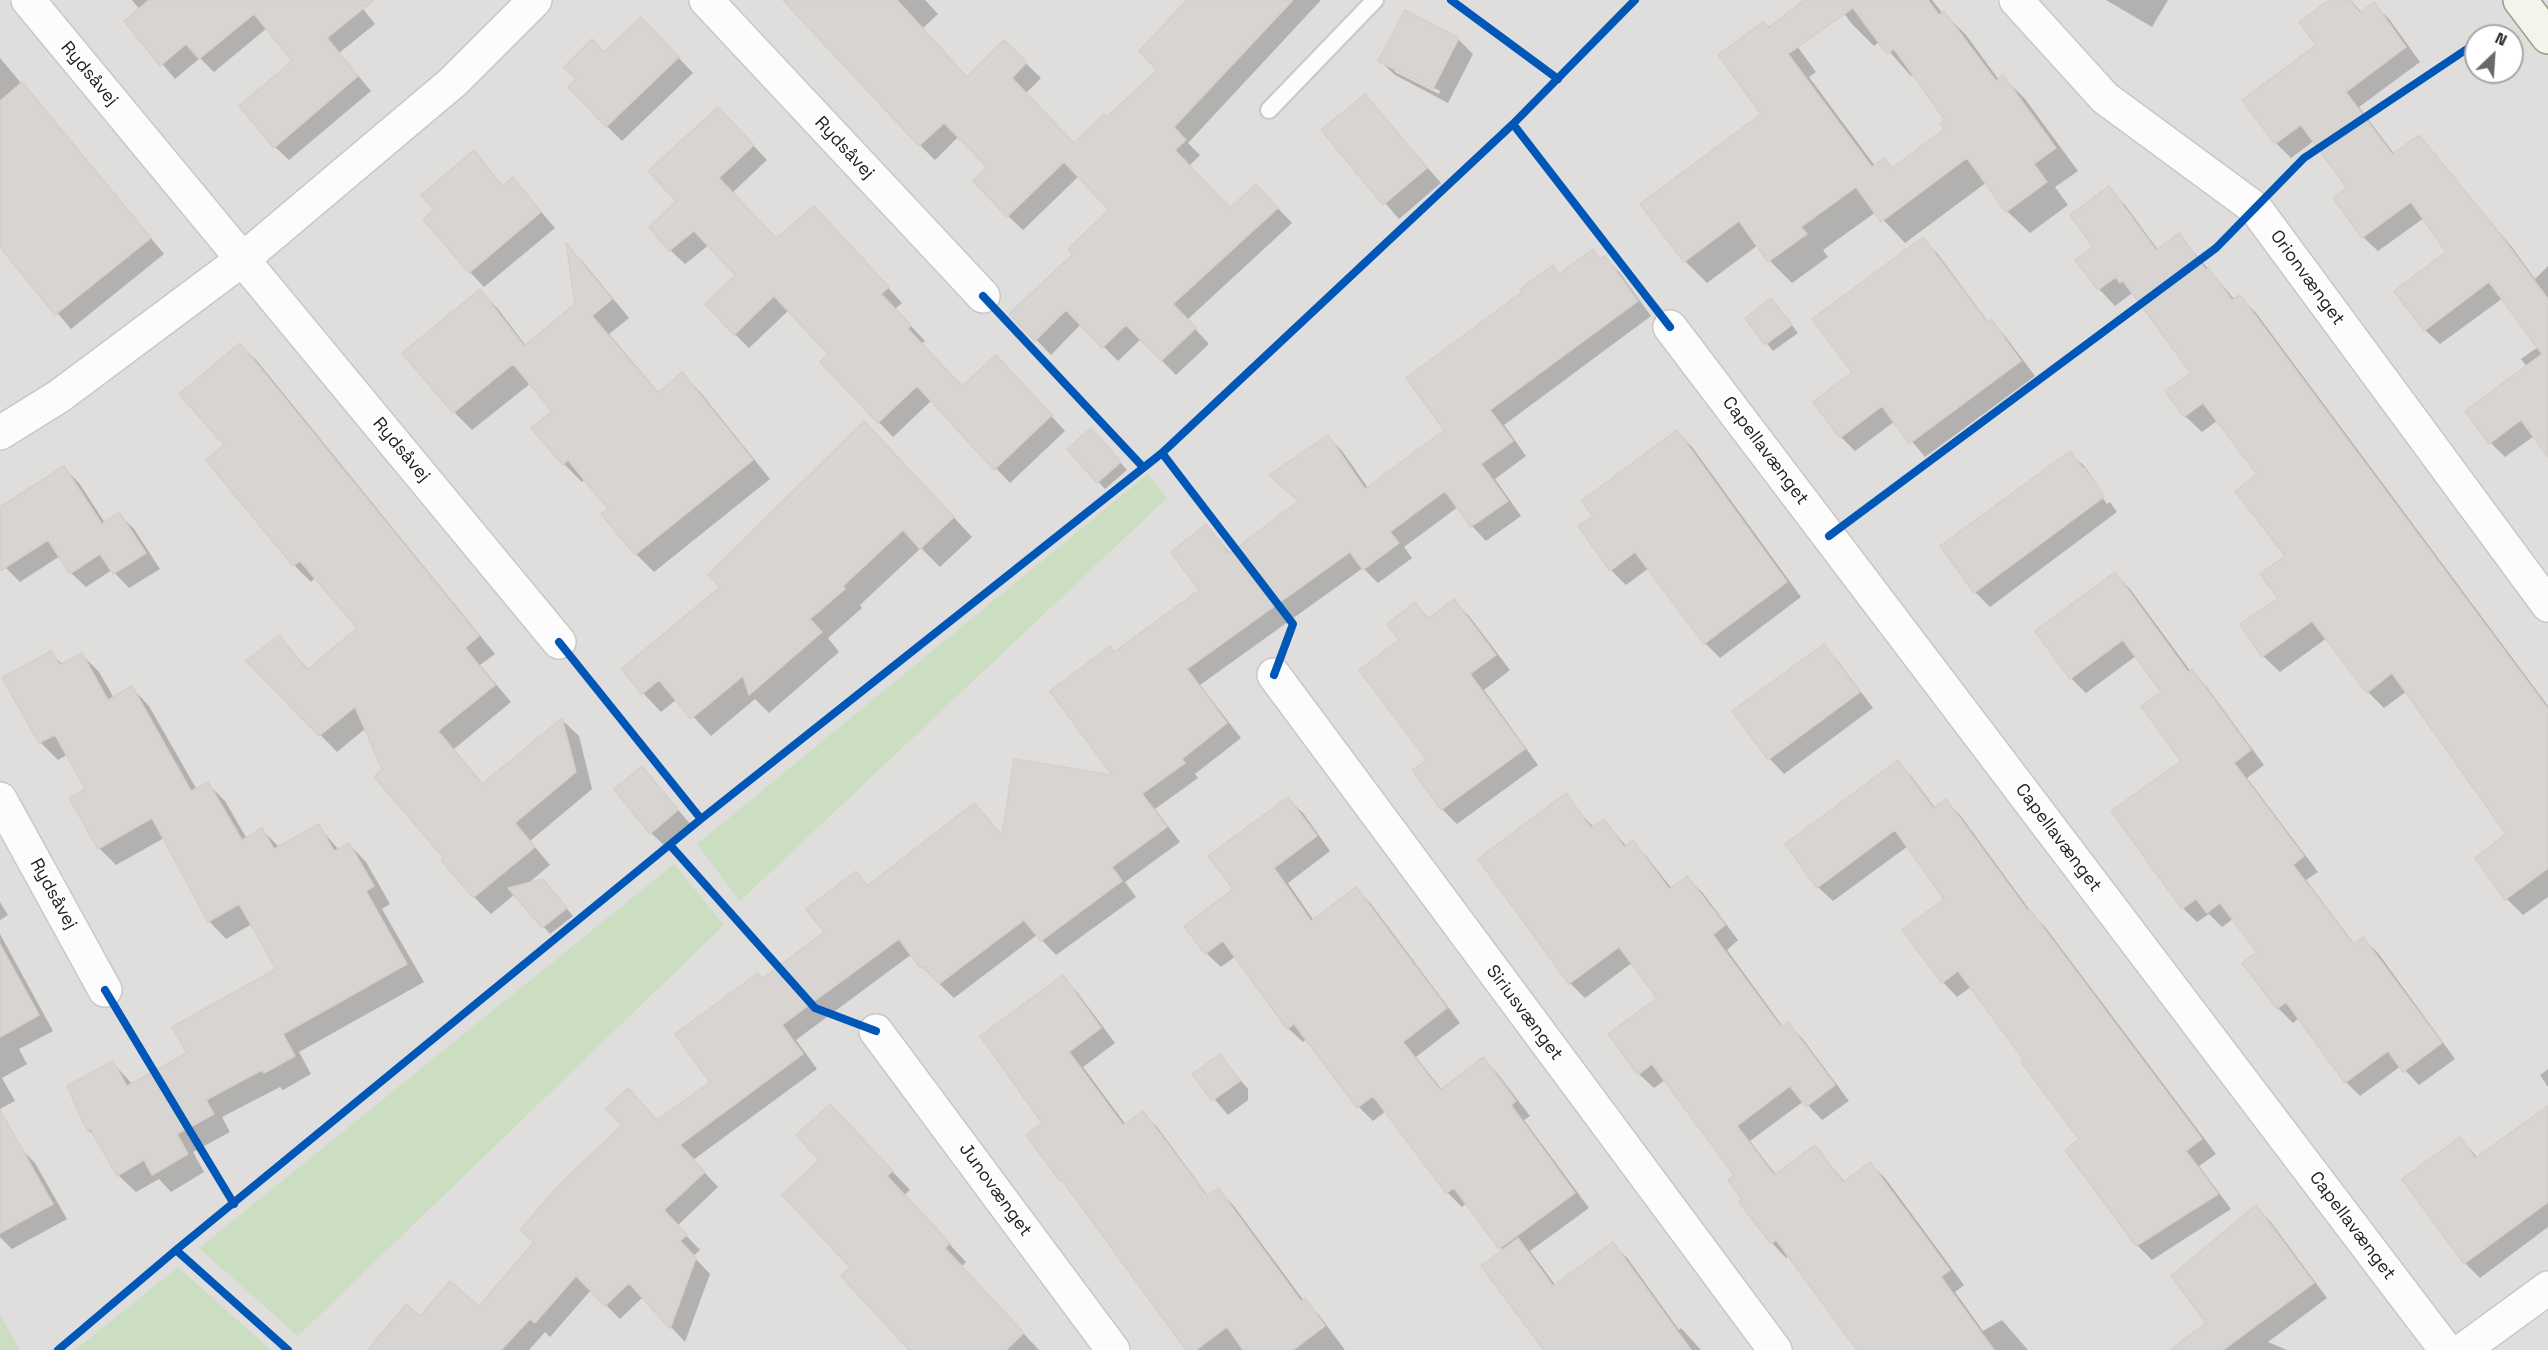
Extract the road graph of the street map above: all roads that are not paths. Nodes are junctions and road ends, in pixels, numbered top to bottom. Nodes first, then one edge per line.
1 (28, 0) edge
2 (535, 0) edge
3 (706, 0) edge
4 (1375, 0) edge
5 (2016, 0) edge
6 (2520, 0) edge
7 (2548, 37) edge
8 (1269, 110) dead end
9 (243, 259) junction
10 (983, 296) dead end
11 (1670, 327) dead end
12 (0, 433) edge
13 (2548, 604) edge
14 (559, 642) dead end
15 (1274, 675) dead end
16 (0, 799) edge
17 (105, 990) dead end
18 (876, 1031) dead end
19 (2548, 1288) edge
20 (1113, 1350) edge
21 (1775, 1350) edge
22 (2446, 1350) edge
23 (2463, 1350) edge

1 - 9 street, Rydsåvej
2 - 9 street
3 - 10 street, Rydsåvej
4 - 8 lane
5 - 13 street, Orionvænget
6 - 7 main road
9 - 12 street
9 - 14 street, Rydsåvej
11 - 22 street, Capellavænget
15 - 21 street, Siriusvænget
16 - 17 street, Rydsåvej
18 - 20 street, Junovænget
19 - 23 street

